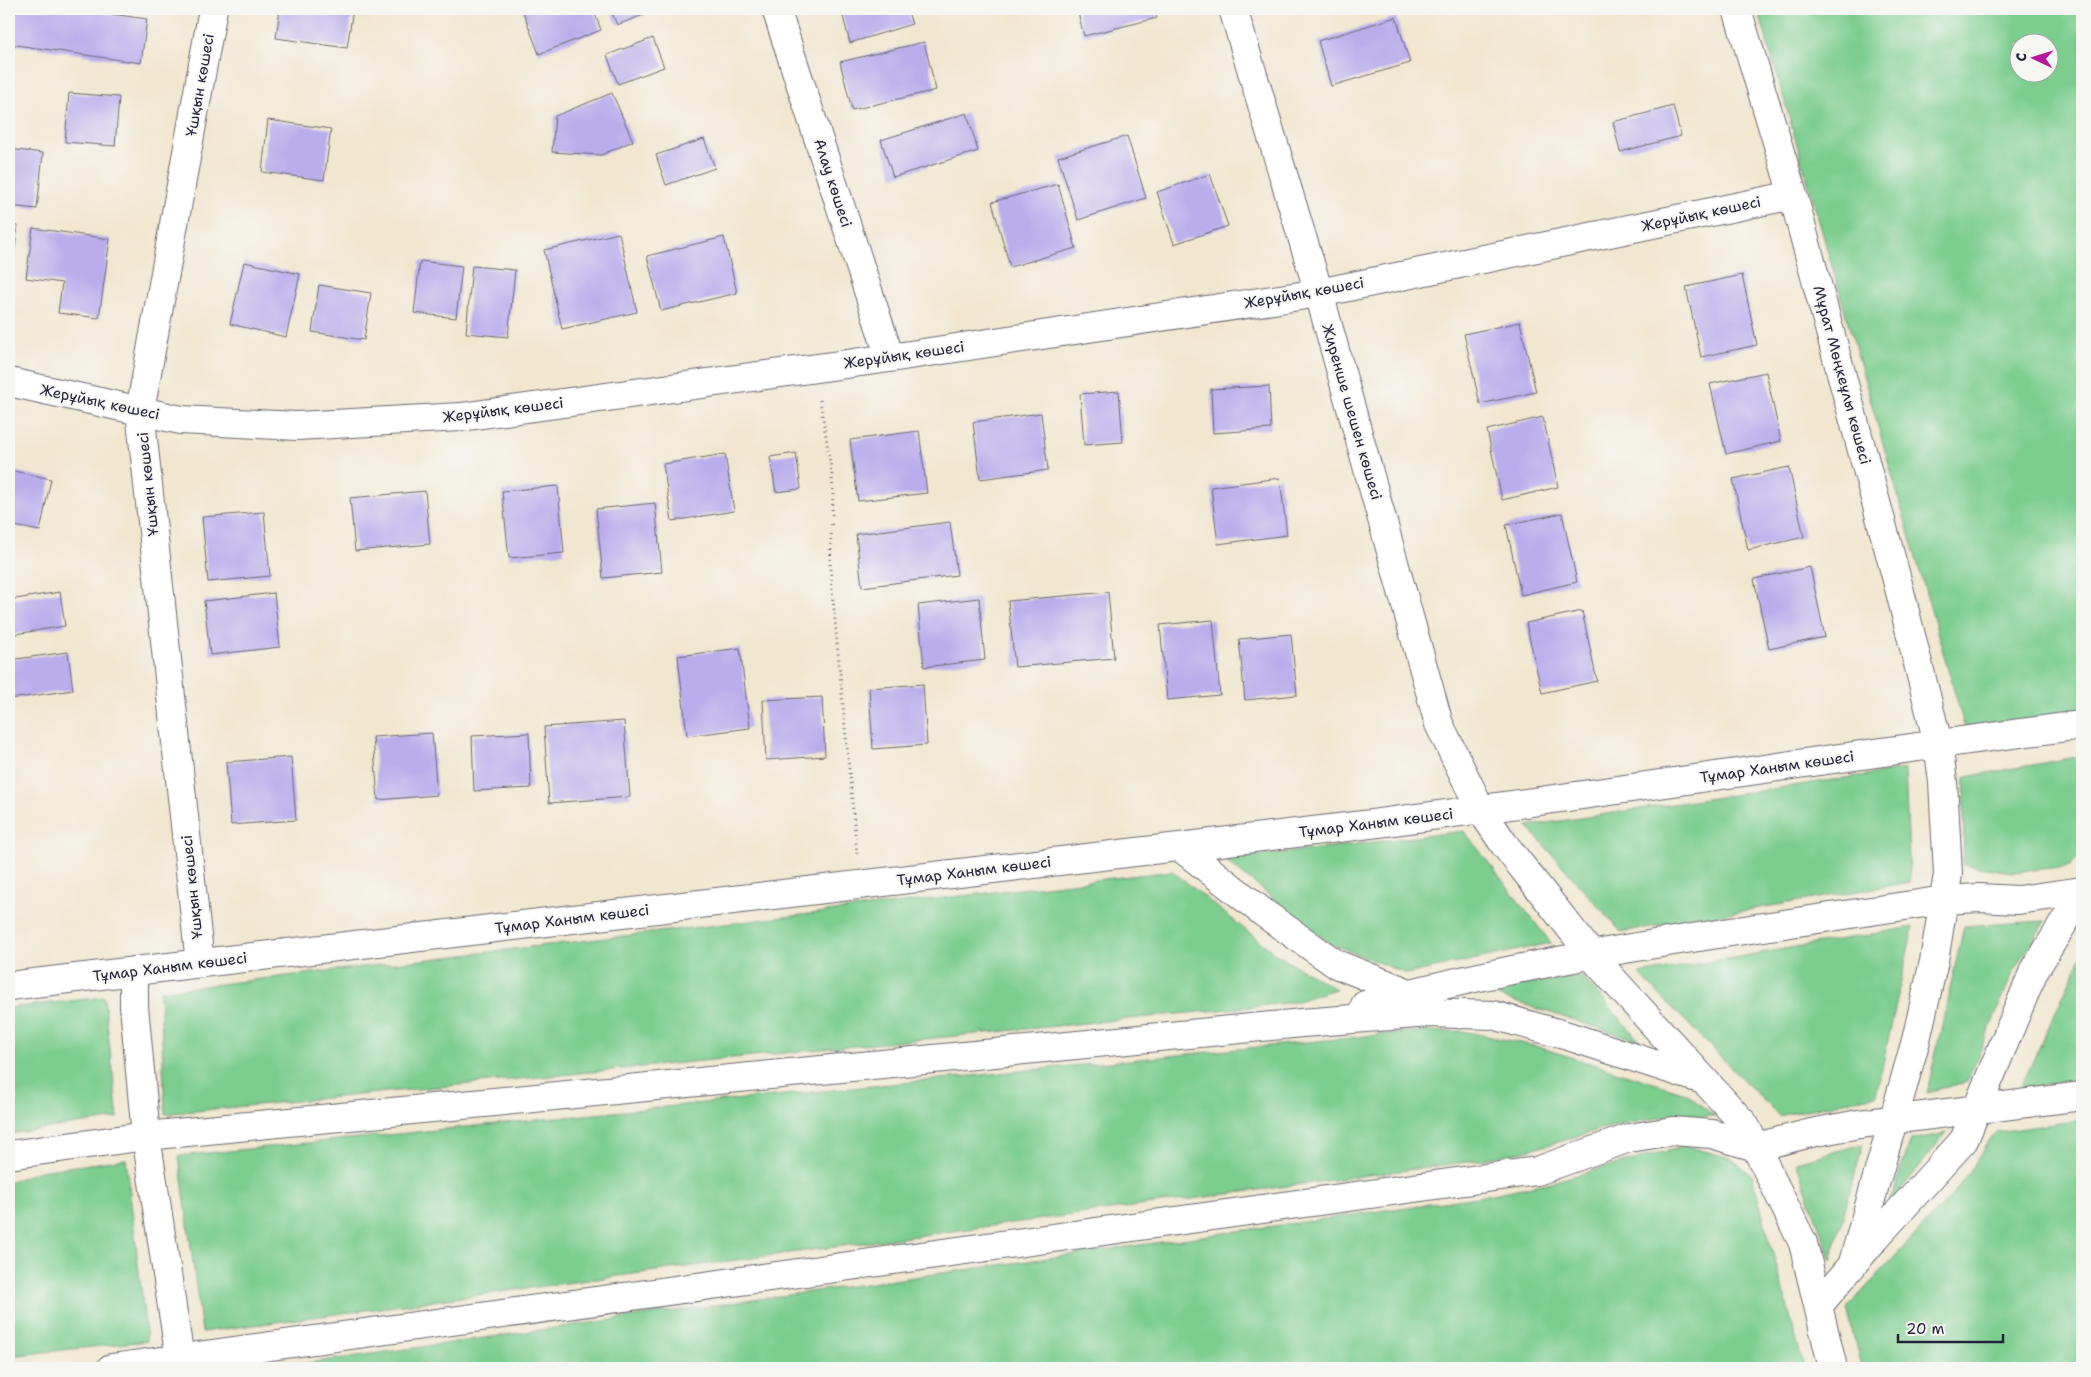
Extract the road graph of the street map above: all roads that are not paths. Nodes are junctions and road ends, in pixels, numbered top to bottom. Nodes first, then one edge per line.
1 (213, 9) edge
2 (776, 9) edge
3 (1233, 9) edge
4 (1737, 9) edge
5 (1793, 196) junction
6 (1318, 293) junction
7 (890, 358) junction
8 (9, 382) edge
9 (140, 411) junction
10 (2082, 725) edge
11 (1938, 743) junction
12 (1481, 810) junction
13 (1180, 846) junction
14 (2082, 892) edge
15 (1944, 900) junction
16 (1590, 954) junction
17 (200, 964) junction
18 (134, 971) junction
19 (9, 986) edge
20 (1407, 994) junction
21 (1492, 1015) junction
22 (1302, 1023) junction
23 (1703, 1080) junction
24 (2082, 1096) edge
25 (1976, 1111) junction
26 (1894, 1119) junction
27 (146, 1136) junction
28 (1756, 1146) junction
29 (16, 1156) edge
30 (1852, 1266) junction
31 (1818, 1306) junction
32 (182, 1364) edge
33 (111, 1368) edge
34 (1833, 1368) edge

1 - 9 street, Ұшқын көшесі
2 - 7 street, Алау көшесі
3 - 6 street, Жиренше шешен көшесі
4 - 5 street, Мұрат Мөңкеұлы көшесі
5 - 6 street, Жерұйық көшесі
5 - 11 street, Мұрат Мөңкеұлы көшесі
6 - 7 street, Жерұйық көшесі
6 - 12 street, Жиренше шешен көшесі
7 - 9 street, Жерұйық көшесі
8 - 9 street, Жерұйық көшесі
9 - 17 street, Ұшқын көшесі
10 - 11 street, Тұмар Ханым көшесі
11 - 12 street, Тұмар Ханым көшесі
11 - 15 street, Мұрат Мөңкеұлы көшесі
12 - 13 street, Тұмар Ханым көшесі
12 - 16 street, Жиренше шешен көшесі
13 - 17 street, Тұмар Ханым көшесі
13 - 20 street
14 - 15 street
14 - 25 street
15 - 16 street
15 - 26 street, Мұрат Мөңкеұлы көшесі
16 - 20 street
16 - 23 street, Жиренше шешен көшесі
17 - 18 street, Тұмар Ханым көшесі
18 - 19 street, Тұмар Ханым көшесі
18 - 27 street
20 - 21 street
20 - 22 street
21 - 22 street
21 - 23 street
22 - 27 street
23 - 28 street, Жиренше шешен көшесі
24 - 25 street
25 - 26 street
25 - 30 street
26 - 28 street
26 - 30 street, Мұрат Мөңкеұлы көшесі
27 - 29 street
27 - 32 street
28 - 31 street, Жиренше шешен көшесі
28 - 32 street
30 - 31 street
31 - 34 street, Жиренше шешен көшесі
32 - 33 street

